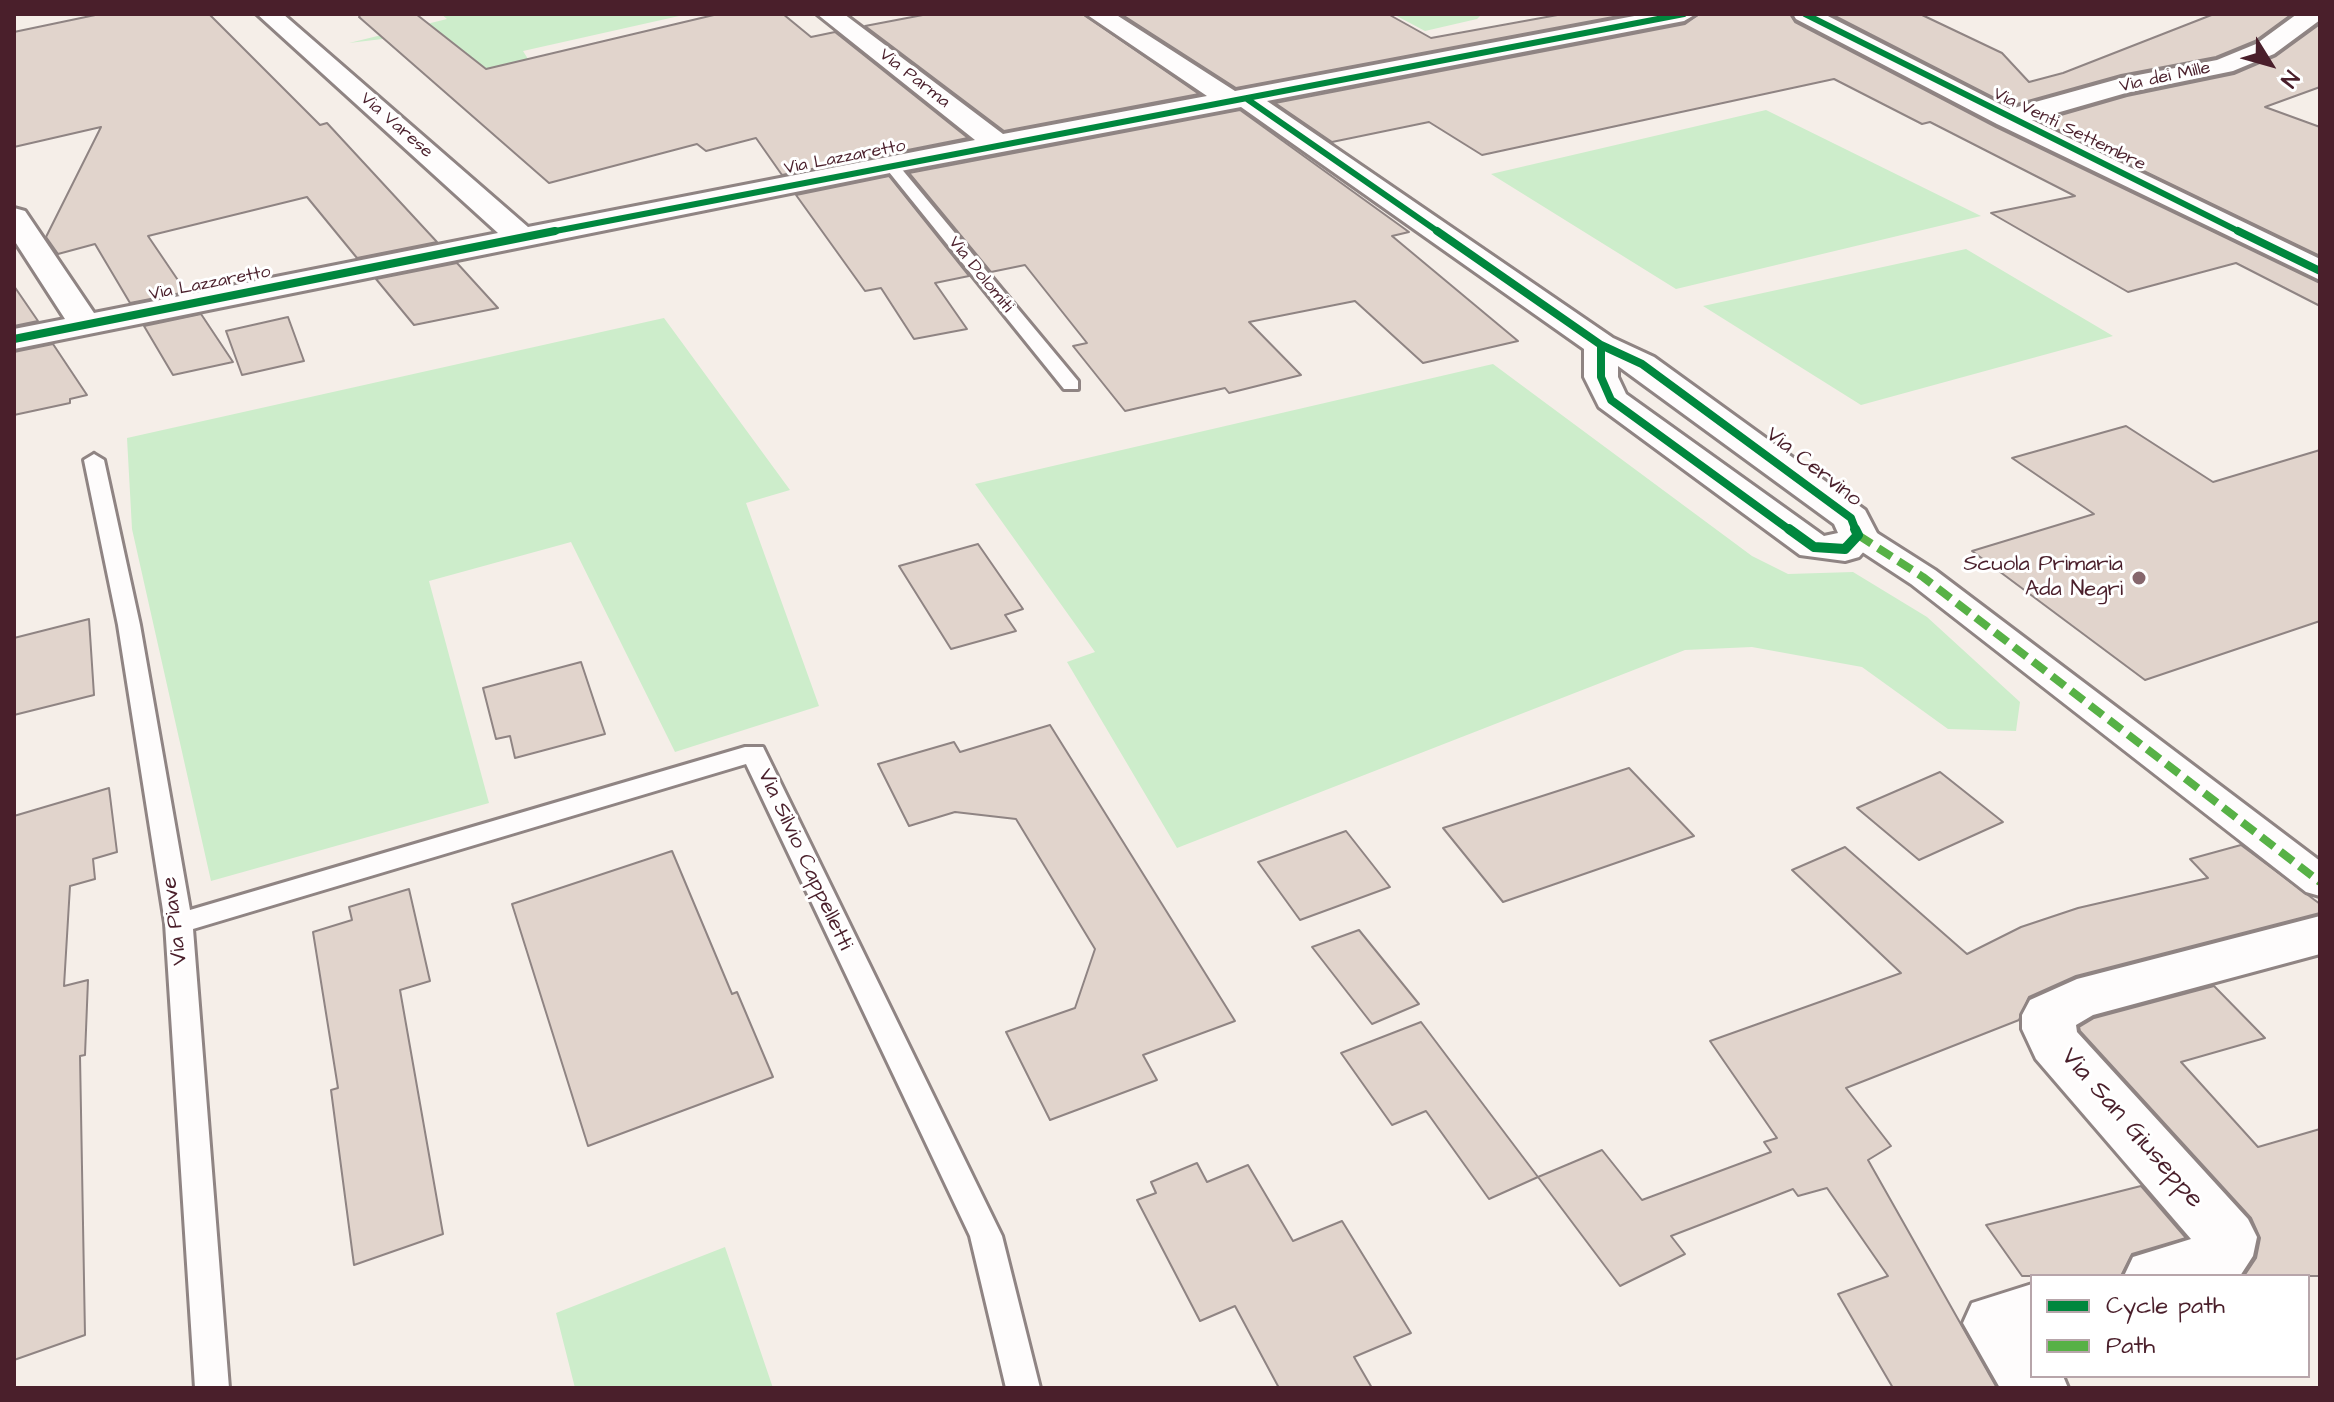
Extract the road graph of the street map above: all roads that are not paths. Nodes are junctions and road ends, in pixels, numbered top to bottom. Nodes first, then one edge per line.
1 (269, 14) edge
2 (829, 14) edge
3 (1098, 14) edge
4 (1684, 14) edge
5 (1805, 14) edge
6 (2312, 14) edge
7 (1239, 100) junction
8 (2007, 118) junction
9 (998, 144) junction
10 (890, 164) junction
11 (14, 217) edge
12 (522, 238) junction
13 (2320, 271) edge
14 (85, 325) junction
15 (14, 339) edge
16 (1071, 385) dead end
17 (94, 460) dead end
18 (1858, 535) joint
19 (2320, 882) edge
20 (179, 923) junction
21 (2320, 935) edge
22 (2161, 1274) edge
23 (2030, 1313) edge
24 (212, 1388) edge
25 (1023, 1388) edge
26 (2036, 1388) edge

1 - 12 street, Via Varese
2 - 9 street, Via Parma
3 - 7 street, Via Cervino
4 - 7 street, Via Lazzaretto
5 - 8 street, Via Venti Settembre
6 - 8 street, Via dei Mille
7 - 9 street, Via Lazzaretto
7 - 18 street, Via Cervino
8 - 13 street, Via Venti Settembre
9 - 10 street, Via Lazzaretto
10 - 12 street, Via Lazzaretto
10 - 16 lane, Via Dolomiti
11 - 14 street
12 - 14 street, Via Lazzaretto
14 - 15 street, Via Lazzaretto
17 - 20 lane, Via Piave
18 - 19 street
20 - 24 lane, Via Piave
20 - 25 lane, Via Silvio Cappelletti
21 - 22 street, Via San Giuseppe
23 - 26 street

